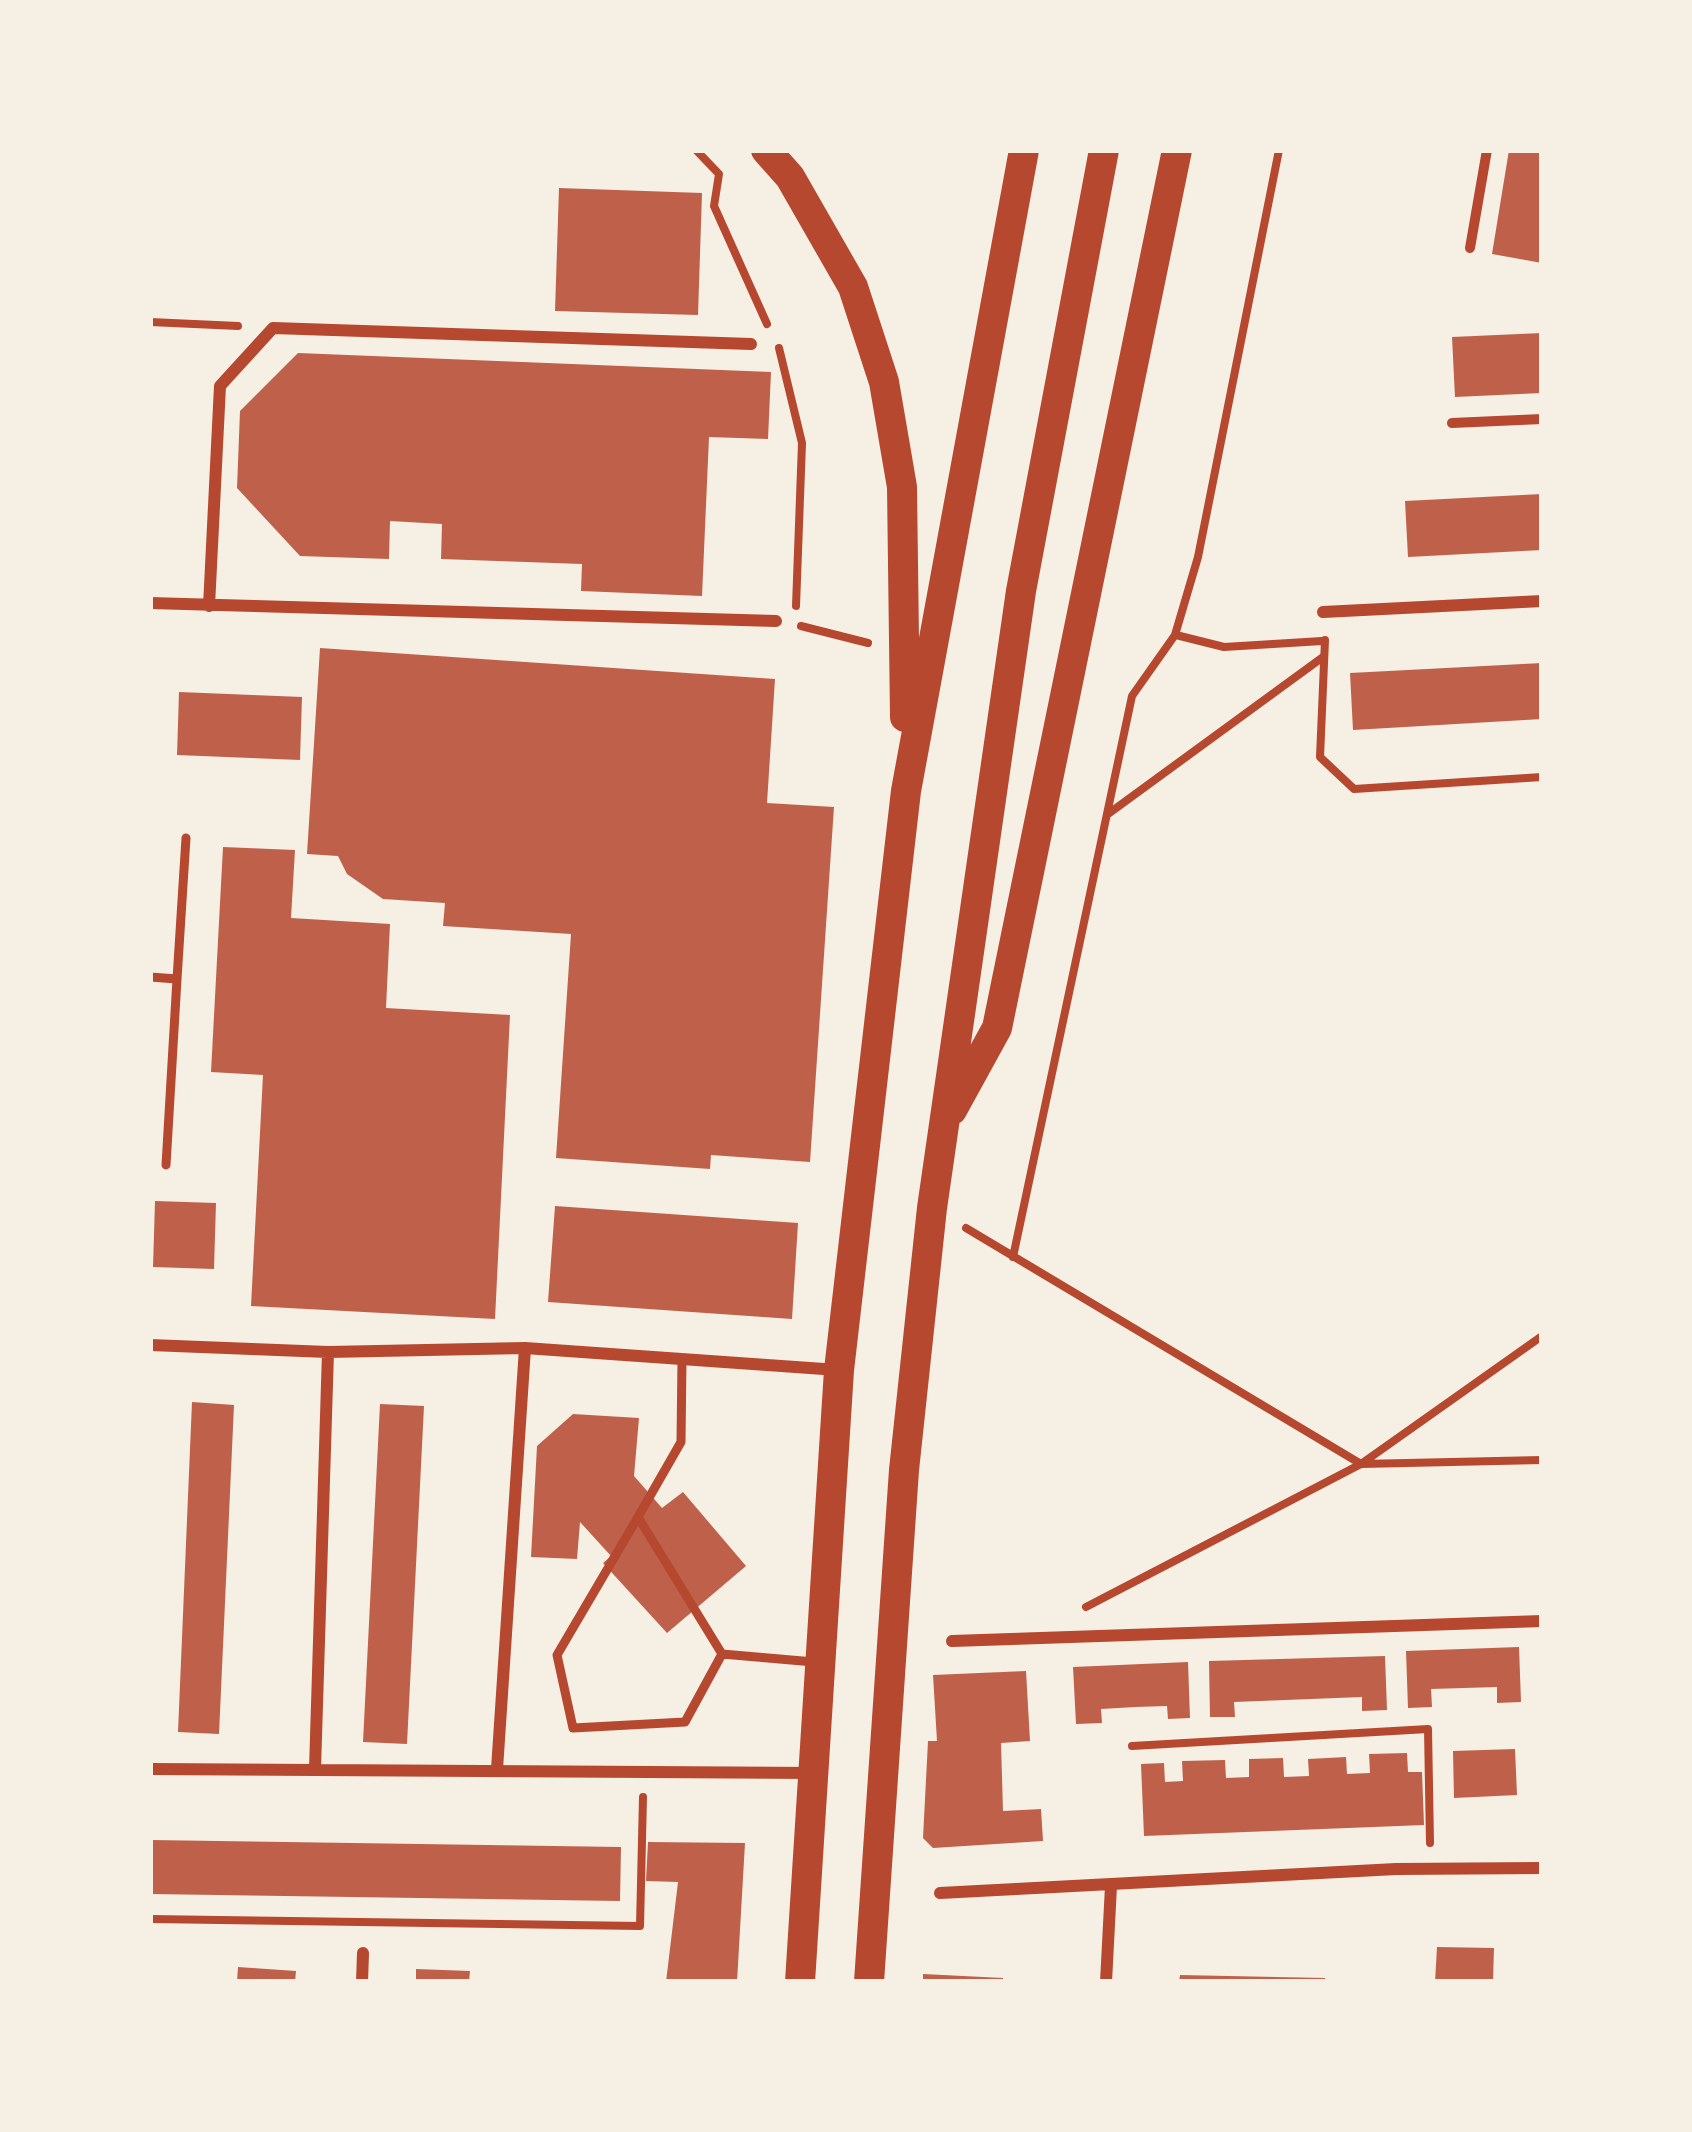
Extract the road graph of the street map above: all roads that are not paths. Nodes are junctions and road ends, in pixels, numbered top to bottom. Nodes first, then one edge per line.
1 (766, 150) edge
2 (1024, 150) edge
3 (1104, 150) edge
4 (1178, 150) edge
5 (1487, 150) edge
6 (1470, 248) dead end
7 (751, 344) road end
8 (1542, 419) edge
9 (1452, 423) dead end
10 (1542, 601) edge
11 (150, 603) edge
12 (209, 606) junction
13 (1323, 612) road end
14 (776, 621) dead end
15 (906, 790) junction
16 (186, 838) dead end
17 (150, 977) edge
18 (177, 979) junction
19 (942, 1130) junction
20 (166, 1165) dead end
21 (150, 1346) edge
22 (526, 1348) junction
23 (328, 1352) junction
24 (682, 1359) junction
25 (839, 1370) junction
26 (638, 1517) junction
27 (1542, 1621) edge
28 (952, 1642) dead end
29 (722, 1654) junction
30 (819, 1663) junction
31 (150, 1769) edge
32 (315, 1769) junction
33 (497, 1769) junction
34 (814, 1773) junction
35 (1542, 1868) edge
36 (1112, 1886) junction
37 (940, 1893) dead end
38 (364, 1954) dead end
39 (362, 1982) edge
40 (800, 1982) edge
41 (869, 1982) edge
42 (1106, 1982) edge

1 - 15 highway
2 - 15 highway
3 - 19 highway
4 - 19 highway
5 - 6 street
7 - 12 street
8 - 9 street
10 - 13 street
11 - 12 street
12 - 14 street
15 - 25 highway
16 - 18 lane
17 - 18 lane
18 - 20 lane
19 - 41 highway
21 - 23 street
22 - 23 street
22 - 24 street
22 - 33 street
23 - 32 street
24 - 25 street
24 - 26 lane
25 - 30 highway
26 - 29 lane
26 - 29 lane
27 - 28 street
29 - 30 lane
30 - 34 highway
31 - 32 street
32 - 33 street
33 - 34 street
34 - 40 highway
35 - 36 street
36 - 37 street
36 - 42 street
38 - 39 street

